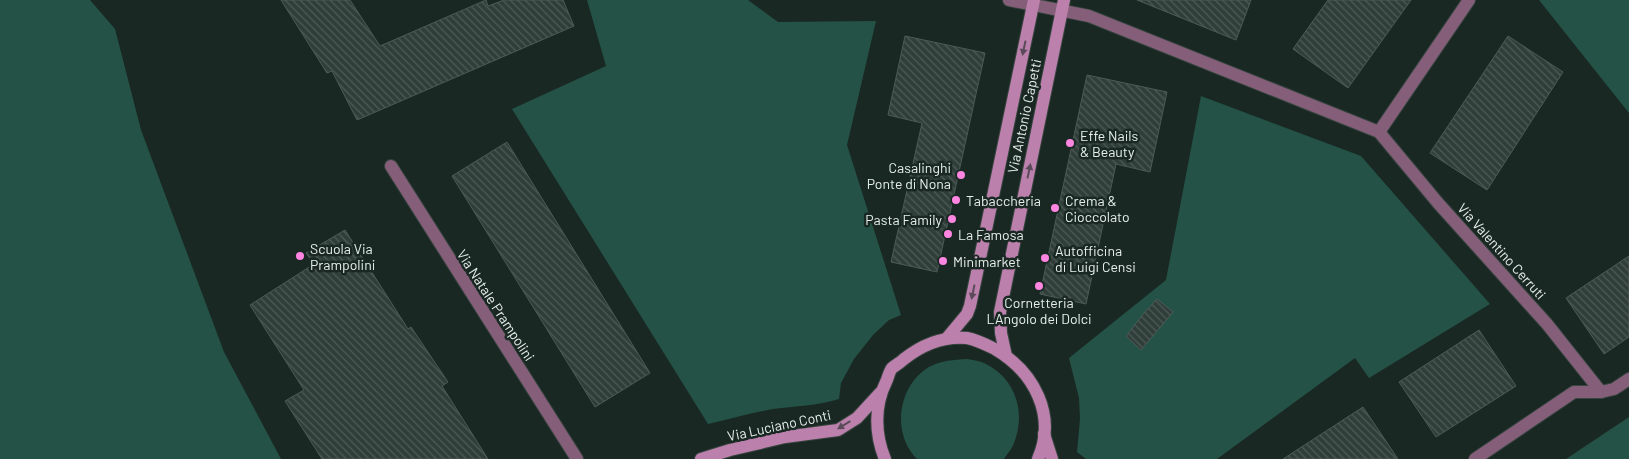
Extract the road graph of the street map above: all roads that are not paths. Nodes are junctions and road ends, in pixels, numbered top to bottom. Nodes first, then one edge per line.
1 (1009, 0) edge
2 (1469, 0) edge
3 (1033, 2) edge
4 (1063, 5) edge
5 (1379, 132) junction
6 (390, 166) dead end
7 (947, 338) junction
8 (1006, 356) junction
9 (1629, 379) edge
10 (1601, 392) junction
11 (880, 393) junction
12 (1044, 434) junction
13 (577, 459) edge
14 (701, 459) edge
15 (885, 459) edge
16 (1038, 459) edge
17 (1052, 459) edge
18 (1475, 459) edge

1 - 3 street
2 - 5 street
3 - 4 street, Via Valentino Cerruti
3 -> 7 main road, Via Antonio Capetti
4 - 5 street, Via Valentino Cerruti
8 -> 4 main road, Via Antonio Capetti
5 - 10 street, Via Valentino Cerruti
6 - 13 street, Via Natale Prampolini
7 - 8 main road
7 - 11 main road
8 - 12 main road
9 - 10 street
10 - 18 street
11 -> 14 main road, Via Luciano Conti
11 - 15 main road
12 - 16 main road
12 - 17 main road

